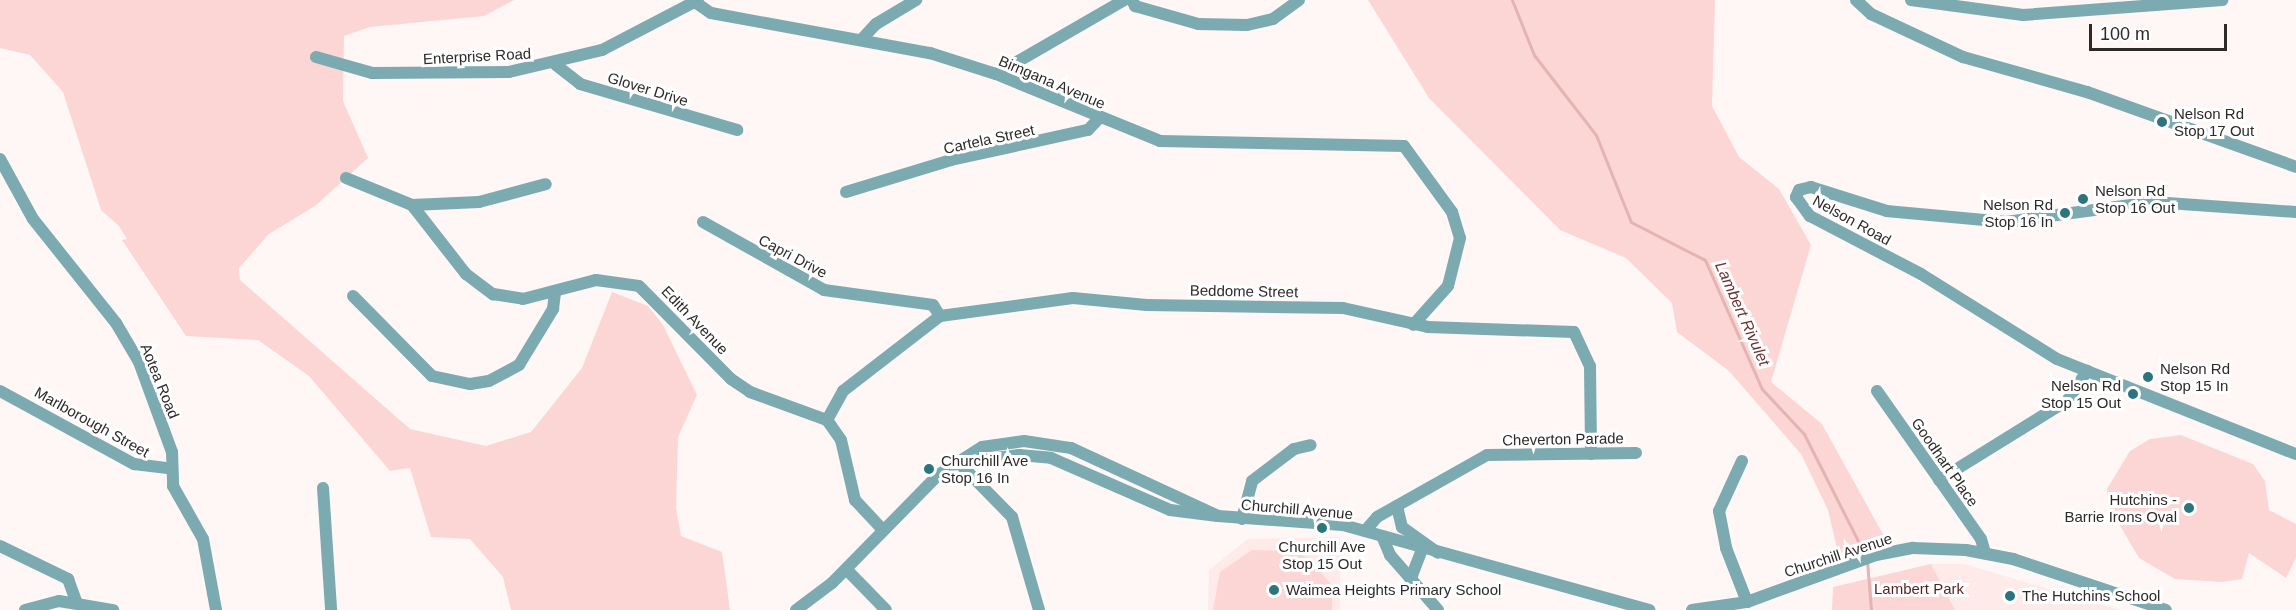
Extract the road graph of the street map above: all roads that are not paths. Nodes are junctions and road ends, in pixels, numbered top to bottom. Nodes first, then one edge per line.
1 (916, 0) edge
2 (1124, 0) edge
3 (1132, 0) edge
4 (1299, 0) edge
5 (1856, 0) edge
6 (1911, 0) edge
7 (2222, 0) edge
8 (697, 1) edge
9 (861, 40) junction
10 (316, 57) dead end
11 (556, 65) junction
12 (996, 74) junction
13 (1099, 118) junction
14 (737, 130) dead end
15 (0, 159) edge
16 (2296, 167) edge
17 (346, 178) dead end
18 (546, 184) dead end
19 (846, 192) dead end
20 (412, 205) junction
21 (2296, 212) edge
22 (703, 222) dead end
23 (555, 292) junction
24 (353, 296) dead end
25 (940, 316) junction
26 (1413, 325) junction
27 (2087, 371) junction
28 (0, 391) edge
29 (1877, 391) dead end
30 (827, 420) junction
31 (1311, 445) dead end
32 (1636, 453) dead end
33 (1591, 454) junction
34 (2296, 454) edge
35 (1742, 461) dead end
36 (958, 462) junction
37 (172, 470) junction
38 (1939, 480) junction
39 (322, 488) dead end
40 (1397, 506) junction
41 (1242, 519) junction
42 (882, 529) junction
43 (1365, 531) junction
44 (1382, 536) junction
45 (0, 546) edge
46 (1422, 549) junction
47 (1984, 553) junction
48 (1439, 554) junction
49 (846, 569) junction
50 (1411, 578) junction
51 (1762, 597) junction
52 (76, 601) junction
53 (1747, 602) junction
54 (25, 610) edge
55 (113, 610) edge
56 (216, 610) edge
57 (331, 610) edge
58 (796, 610) edge
59 (886, 610) edge
60 (1039, 610) edge
61 (1438, 610) edge
62 (1649, 610) edge
63 (1692, 610) edge
64 (1766, 610) edge
65 (2166, 610) edge

1 - 9 street
2 - 12 street
3 - 4 street
5 - 16 street
6 - 7 street
8 - 9 street, Birngana Avenue
8 - 11 street, Enterprise Road
9 - 12 street, Birngana Avenue
10 - 11 street, Enterprise Road
11 - 14 street, Glover Drive
12 - 13 street, Birngana Avenue
13 - 19 street, Cartela Street
13 - 26 street, Birngana Avenue
15 - 37 street, Aotea Road
17 - 20 street, Edith Avenue
18 - 20 street
20 - 23 street, Edith Avenue
21 - 27 street, Nelson Road
22 - 25 street, Capri Drive
23 - 24 street
23 - 30 street, Edith Avenue
25 - 26 street, Beddome Street
25 - 30 street
26 - 33 street, Beddome Street
27 - 34 street, Nelson Road
27 - 38 street
28 - 37 street, Marlborough Street
29 - 38 street, Goodhart Place
30 - 42 street
31 - 41 street
32 - 33 street, Cheverton Parade
33 - 40 street, Cheverton Parade
35 - 53 street
36 - 41 street, Churchill Avenue
36 - 42 street, Churchill Avenue
36 - 60 street
37 - 56 street, Aotea Road
38 - 47 street, Goodhart Place
39 - 57 street
40 - 43 street, Cheverton Parade
40 - 48 street
41 - 43 street, Churchill Avenue
42 - 49 street, Churchill Avenue
43 - 44 street, Churchill Avenue
44 - 46 street, Churchill Avenue
44 - 50 street
45 - 52 street
46 - 48 street, Churchill Avenue
46 - 50 street
47 - 51 street, Churchill Avenue
47 - 65 street, Churchill Avenue
48 - 62 street, Churchill Avenue
49 - 58 street, Churchill Avenue
49 - 59 street
50 - 61 street
51 - 53 street, Churchill Avenue
51 - 64 street
52 - 54 street
52 - 55 street
53 - 63 street, Churchill Avenue

